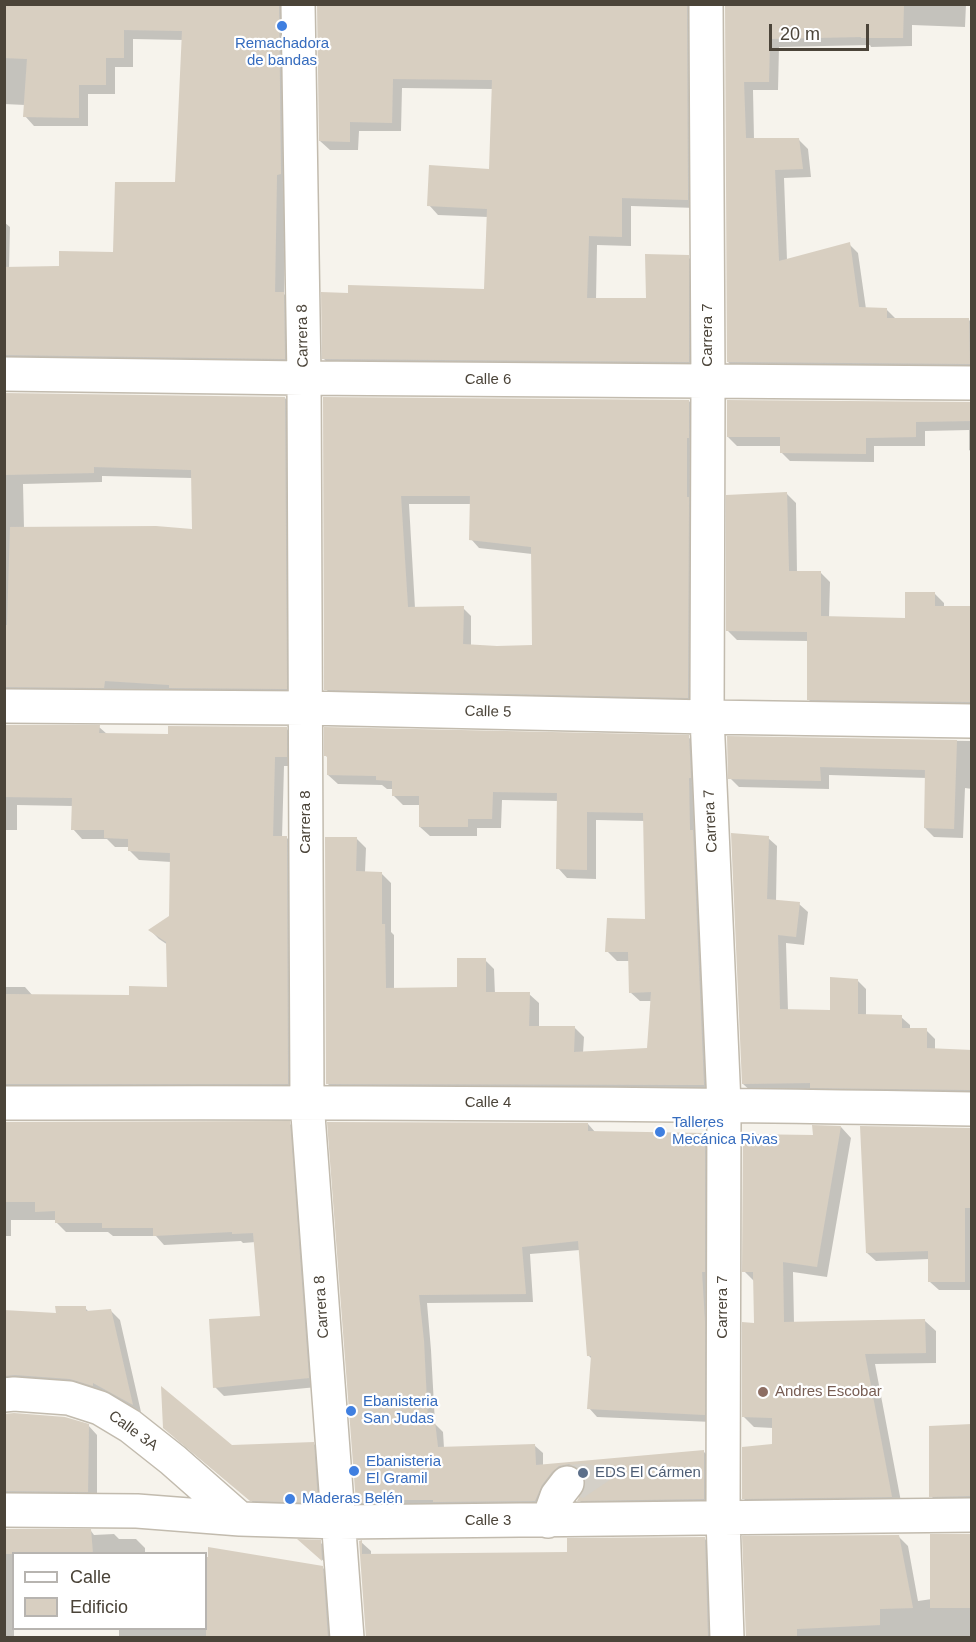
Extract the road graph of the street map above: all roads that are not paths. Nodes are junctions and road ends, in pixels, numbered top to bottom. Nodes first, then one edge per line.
1 (298, 4) edge
2 (706, 4) edge
3 (4, 374) edge
4 (304, 378) junction
5 (708, 382) junction
6 (972, 384) edge
7 (4, 706) edge
8 (306, 708) junction
9 (707, 717) junction
10 (972, 721) edge
11 (307, 1102) junction
12 (4, 1103) edge
13 (724, 1104) junction
14 (972, 1108) edge
15 (4, 1395) edge
16 (567, 1483) dead end
17 (4, 1510) edge
18 (972, 1515) edge
19 (240, 1519) junction
20 (723, 1519) junction
21 (548, 1521) junction
22 (339, 1522) junction
23 (347, 1638) edge
24 (727, 1638) edge

1 - 4 street, Carrera 8
2 - 5 street, Carrera 7
3 - 4 street, Calle 6
4 - 5 street, Calle 6
4 - 8 street, Carrera 8
5 - 6 street, Calle 6
5 - 9 street, Carrera 7
7 - 8 street, Calle 5
8 - 9 street, Calle 5
8 - 11 street, Carrera 8
9 - 10 street, Calle 5
9 - 13 street, Carrera 7
11 - 12 street, Calle 4
11 - 13 street, Calle 4
11 - 22 street, Carrera 8
13 - 14 street, Calle 4
13 - 20 street, Carrera 7
15 - 19 street, Calle 3A
16 - 21 street
17 - 19 street, Calle 3
18 - 20 street, Calle 3
19 - 22 street, Calle 3
20 - 21 street, Calle 3
20 - 24 street, Carrera 7
21 - 22 street, Calle 3
22 - 23 street, Carrera 8

